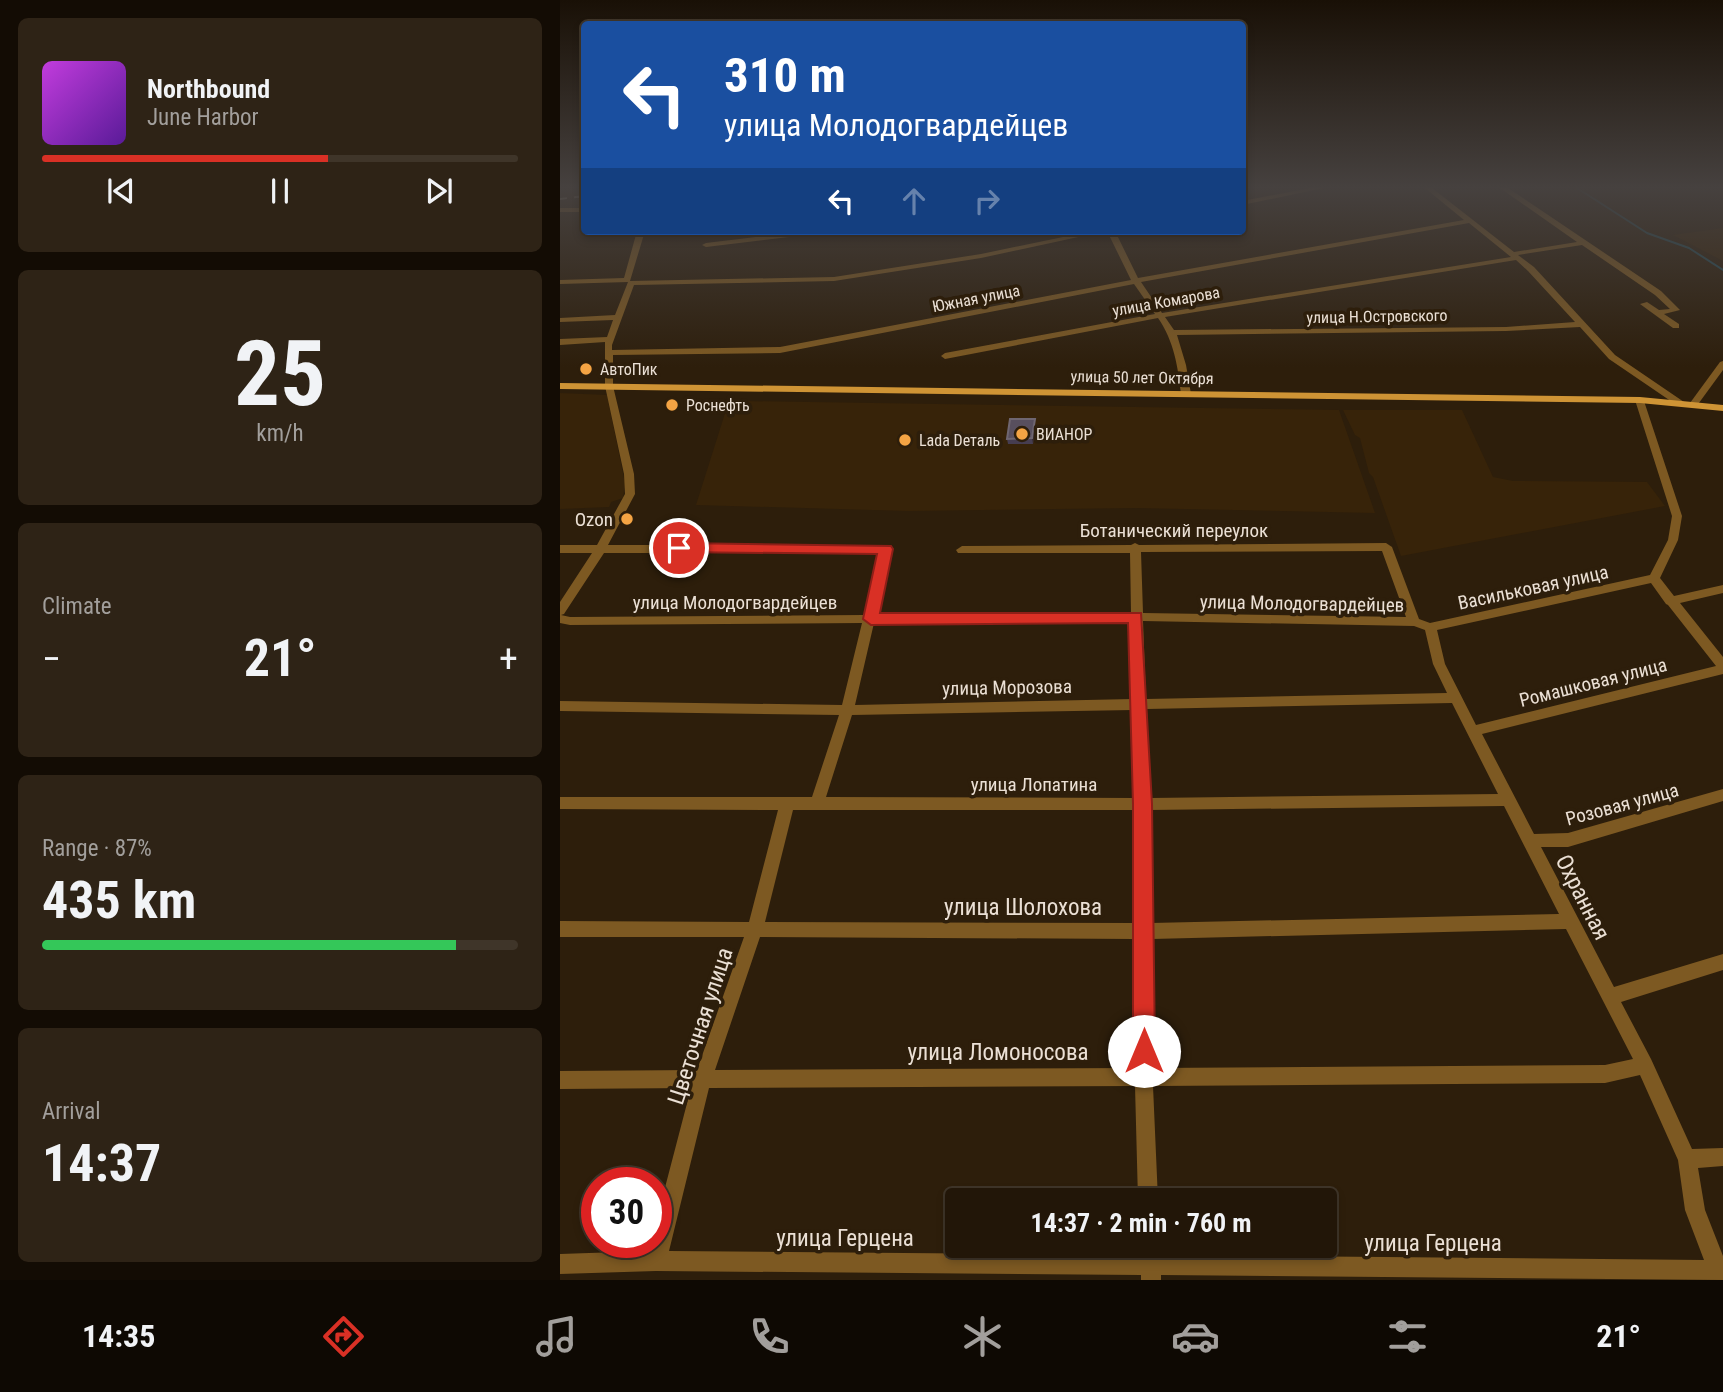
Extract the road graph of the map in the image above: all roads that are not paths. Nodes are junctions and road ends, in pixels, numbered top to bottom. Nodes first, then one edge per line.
1 (637, 248) edge
2 (1021, 248) edge
3 (1119, 248) edge
4 (1321, 248) edge
5 (1504, 248) edge
6 (1558, 248) edge
7 (1589, 248) edge
8 (1515, 256) junction
9 (1136, 281) junction
10 (560, 282) edge
11 (629, 282) junction
12 (1644, 304) dead end
13 (1657, 313) junction
14 (1161, 315) junction
15 (617, 317) junction
16 (560, 320) edge
17 (1582, 324) junction
18 (1676, 326) dead end
19 (1172, 333) junction
20 (610, 339) junction
21 (560, 342) edge
22 (608, 353) junction
23 (945, 356) dead end
24 (1722, 368) edge
25 (560, 386) edge
26 (609, 386) junction
27 (1186, 394) junction
28 (1640, 400) junction
29 (1687, 404) junction
30 (1723, 408) edge
31 (1135, 547) junction
32 (601, 548) junction
33 (560, 549) edge
34 (962, 550) dead end
35 (1649, 580) junction
36 (1723, 589) edge
37 (1671, 601) junction
38 (560, 611) edge
39 (1135, 617) junction
40 (560, 619) edge
41 (871, 619) junction
42 (1414, 622) junction
43 (1430, 627) junction
44 (1723, 668) edge
45 (1456, 698) junction
46 (1141, 703) junction
47 (560, 706) edge
48 (847, 710) junction
49 (1473, 731) junction
50 (1723, 795) edge
51 (1508, 800) junction
52 (818, 801) junction
53 (560, 803) edge
54 (787, 804) junction
55 (1143, 804) junction
56 (1529, 841) junction
57 (1569, 921) junction
58 (756, 928) junction
59 (560, 929) edge
60 (1143, 930) junction
61 (1723, 961) edge
62 (1609, 997) junction
63 (1645, 1065) junction
64 (1144, 1075) junction
65 (704, 1078) junction
66 (560, 1080) edge
67 (1723, 1157) edge
68 (1687, 1159) junction
69 (1149, 1188) edge
70 (656, 1261) junction
71 (560, 1264) edge
72 (1150, 1264) edge
73 (1720, 1275) edge

1 - 11 street
2 - 11 street
3 - 9 street
4 - 9 street, Южная улица
5 - 8 street
6 - 8 street, улица Комарова
7 - 13 street
8 - 14 street, улица Комарова
8 - 17 street
9 - 14 street
9 - 22 street, Южная улица
10 - 11 street
11 - 15 street
12 - 13 street
13 - 18 street
14 - 19 street
14 - 23 street, улица Комарова
15 - 16 street
15 - 20 street
17 - 19 street, улица Н.Островского
17 - 29 street
19 - 27 street
20 - 21 street
20 - 22 street
22 - 26 street
24 - 29 street
25 - 26 main road, улица 50 лет Октября
26 - 27 main road, улица 50 лет Октября
26 - 32 street
27 - 28 main road, улица 50 лет Октября
28 - 29 main road, улица 50 лет Октября
28 - 35 street
29 - 30 main road, улица 50 лет Октября
31 - 34 street, Ботанический переулок
31 - 39 street
31 - 42 street, Ботанический переулок
32 - 33 street
32 - 38 street
32 - 41 street
35 - 37 street
35 - 43 street, Васильковая улица
36 - 37 street
37 - 44 street
39 - 41 street, улица Молодогвардейцев
39 - 42 street, улица Молодогвардейцев
39 - 46 street
40 - 41 street, улица Молодогвардейцев
41 - 48 street
42 - 43 street
43 - 45 street, Охранная
44 - 49 street, Ромашковая улица
45 - 46 street, улица Морозова
45 - 49 street, Охранная
46 - 48 street, улица Морозова
46 - 55 street
47 - 48 street, улица Морозова
48 - 52 street
49 - 51 street, Охранная
50 - 56 street, Розовая улица
51 - 55 street, улица Лопатина
51 - 56 street, Охранная
52 - 54 street, улица Лопатина
52 - 55 street, улица Лопатина
53 - 54 street, улица Лопатина
54 - 58 street, Цветочная улица
55 - 60 street
56 - 57 street, Охранная
57 - 60 street, улица Шолохова
57 - 62 street, Охранная
58 - 59 street, улица Шолохова
58 - 60 street, улица Шолохова
58 - 65 street, Цветочная улица
60 - 64 street
61 - 62 street
62 - 63 street, Охранная
63 - 64 street, улица Ломоносова
63 - 68 street, Охранная
64 - 65 street, улица Ломоносова
64 - 69 street
65 - 66 street, улица Ломоносова
65 - 70 street, Цветочная улица
67 - 68 street
68 - 73 street, Охранная
70 - 71 street, улица Герцена
70 - 72 street, улица Герцена
72 - 73 street, улица Герцена

